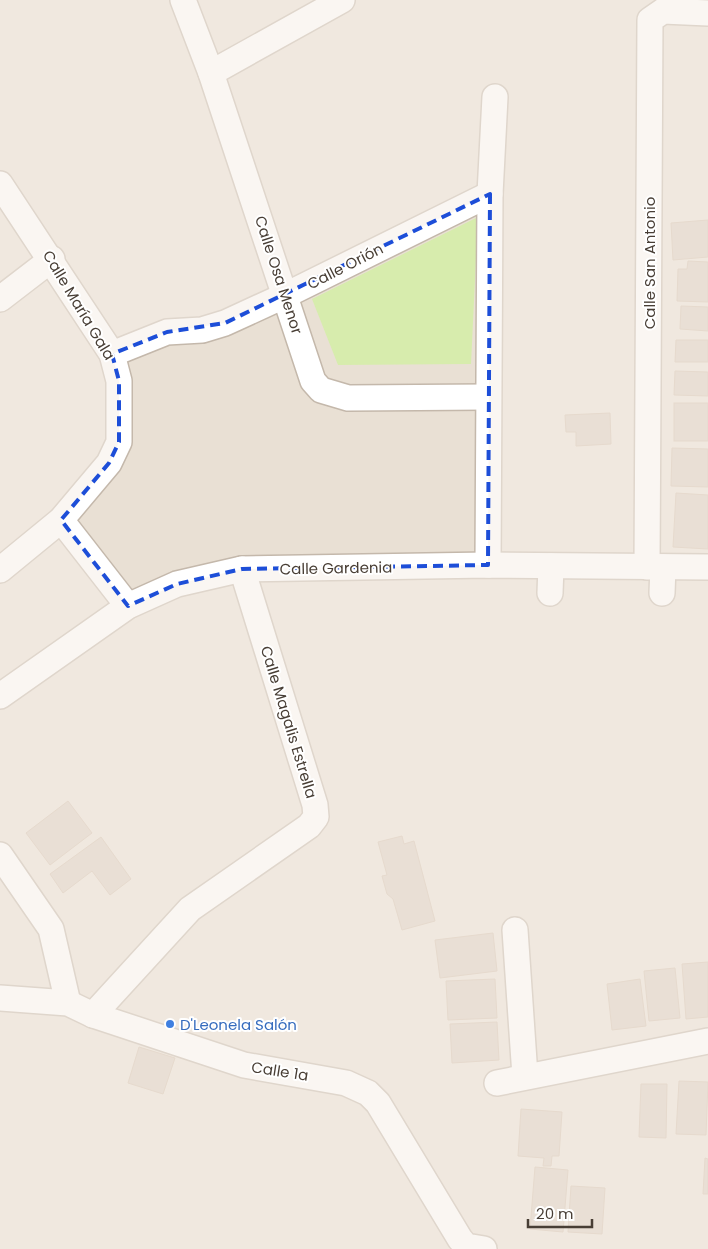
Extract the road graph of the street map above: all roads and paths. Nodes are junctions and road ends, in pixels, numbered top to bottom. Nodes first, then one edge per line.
1 (182, 0) edge
2 (342, 0) edge
3 (708, 13) edge
4 (211, 73) junction
5 (496, 97) dead end
6 (0, 184) edge
7 (490, 194) junction
8 (52, 259) junction
9 (286, 296) junction
10 (0, 300) edge
11 (112, 354) junction
12 (487, 397) junction
13 (61, 520) junction
14 (488, 565) junction
15 (551, 566) junction
16 (655, 567) junction
17 (708, 568) edge
18 (242, 569) junction
19 (0, 570) edge
20 (550, 593) dead end
21 (662, 593) dead end
22 (128, 606) junction
23 (0, 696) edge
24 (0, 855) edge
25 (515, 930) dead end
26 (0, 998) edge
27 (68, 1004) junction
28 (92, 1015) junction
29 (708, 1041) edge
30 (525, 1076) junction
31 (497, 1083) dead end
32 (484, 1249) edge

1 - 4 street, Calle Osa Menor
2 - 4 street
3 - 16 street, Calle San Antonio
4 - 9 street, Calle Osa Menor
5 - 7 street
6 - 8 street, Calle María Gala
7 - 9 street, Calle Orión
7 - 12 street
8 - 10 street
8 - 11 street, Calle María Gala
9 - 11 street, Calle Orión
9 - 12 street, Calle Osa Menor
11 - 13 street, Calle María Gala
12 - 14 street
13 - 19 street, Calle María Gala
13 - 22 street
14 - 15 street, Calle Gardenia
14 - 18 street, Calle Gardenia
15 - 16 street, Calle Gardenia
15 - 20 street
16 - 17 street, Calle Gardenia
16 - 21 street
18 - 22 street, Calle Gardenia
18 - 28 street, Calle Magalis Estrella
22 - 23 street, Calle Gardenia
24 - 27 street
25 - 30 street
26 - 27 street, Calle 1a
27 - 28 street, Calle 1a
28 - 32 street, Calle 1a
29 - 30 street
30 - 31 street

